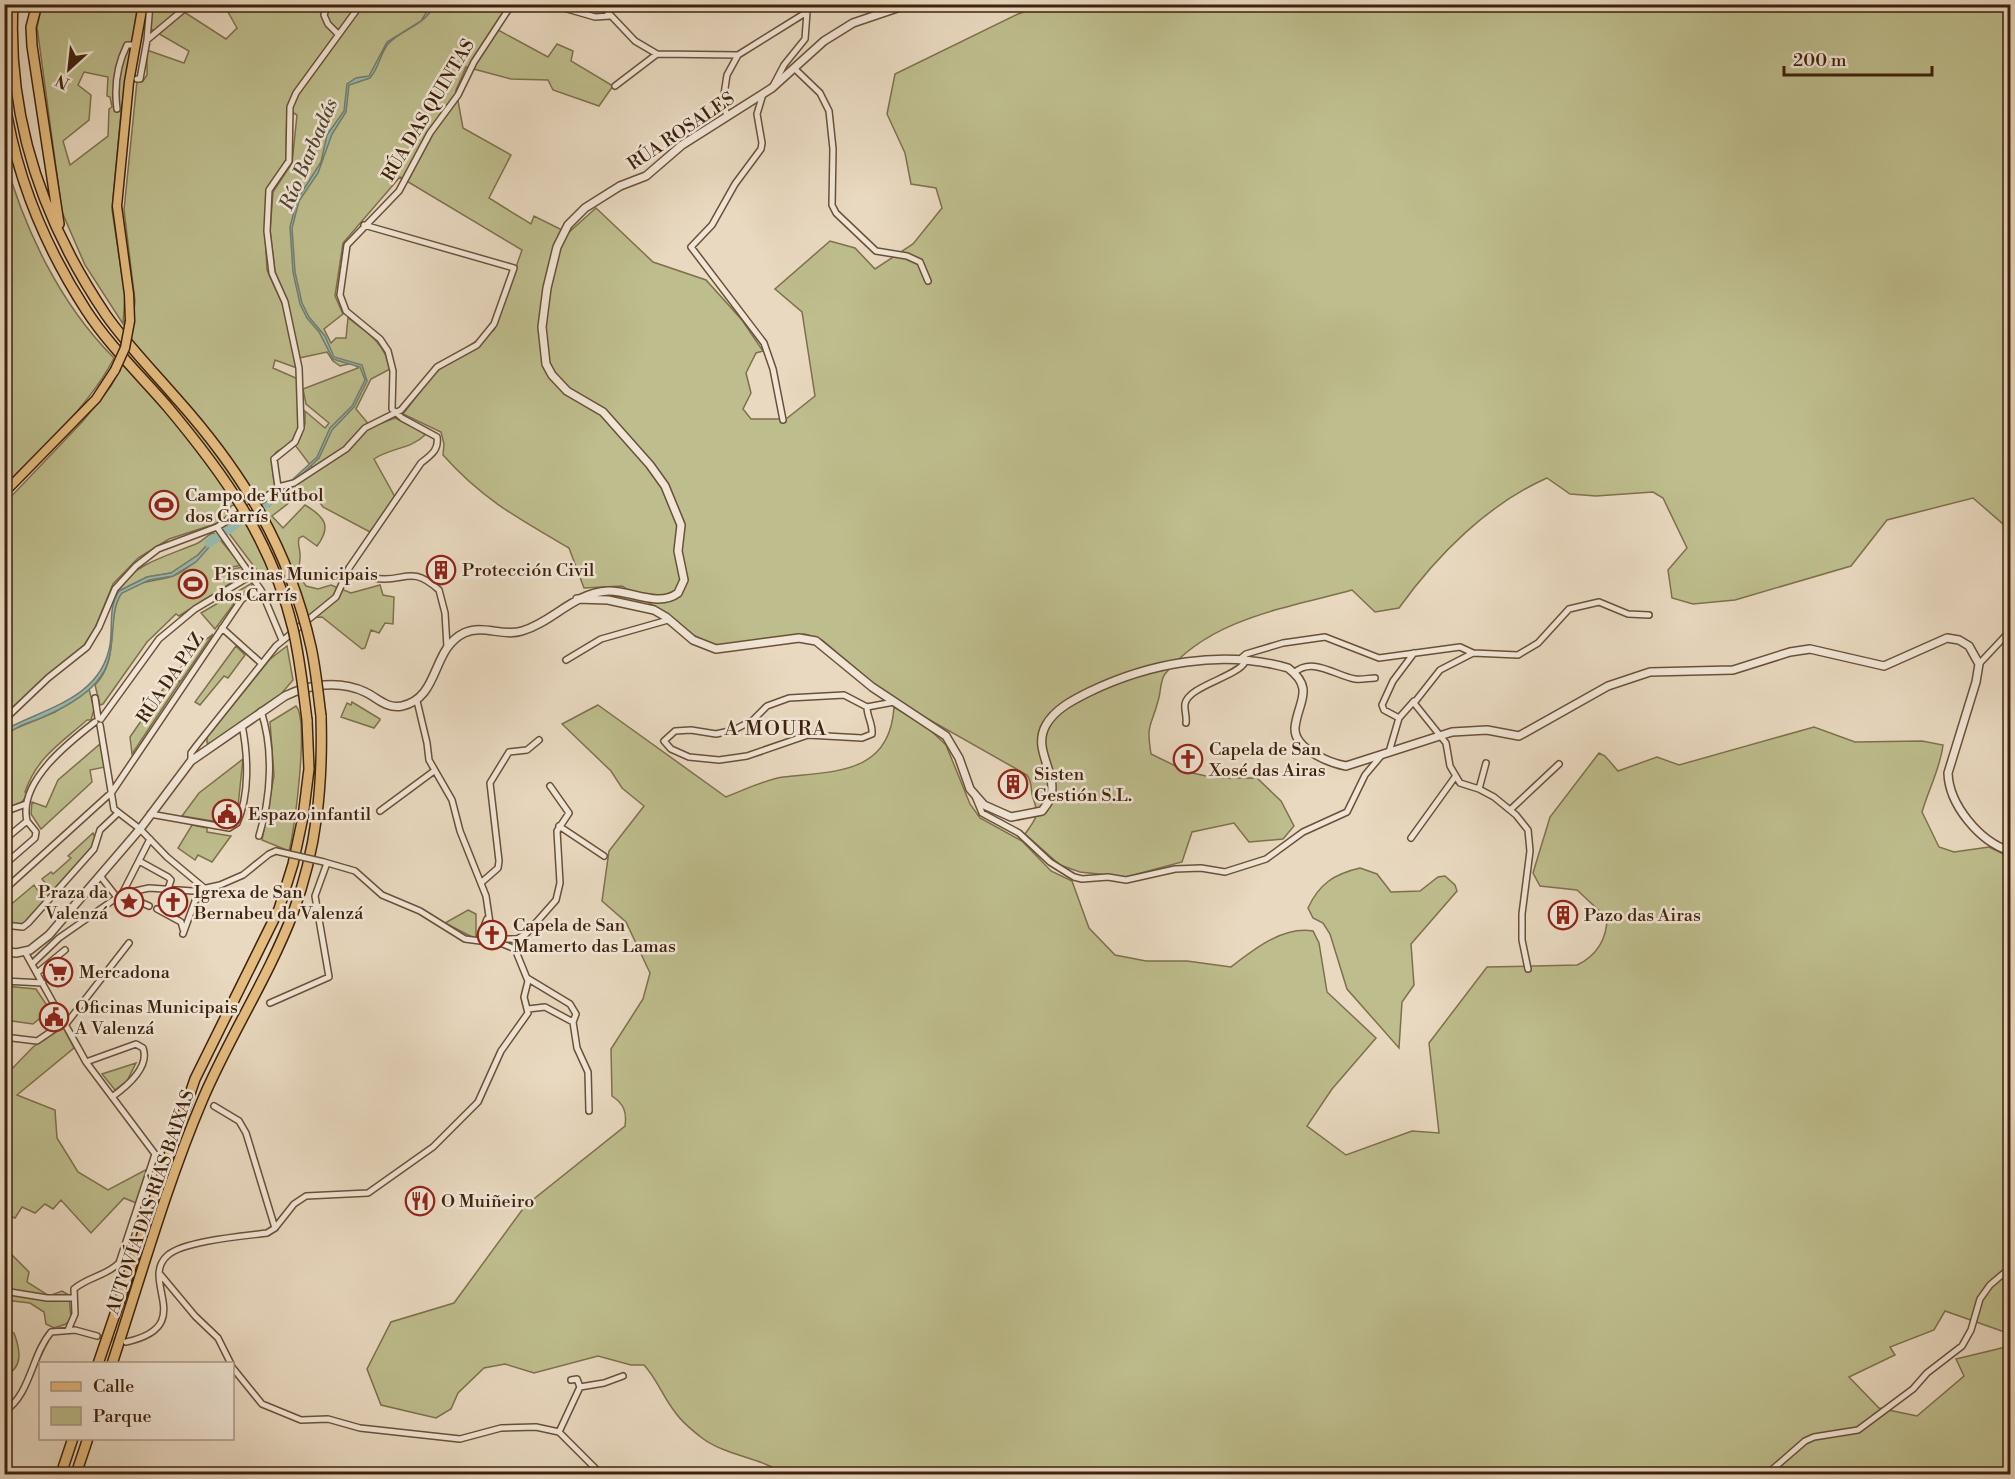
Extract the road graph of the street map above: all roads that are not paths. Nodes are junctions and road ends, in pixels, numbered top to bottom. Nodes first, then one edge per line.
1 (13, 4) edge
2 (37, 4) edge
3 (143, 4) edge
4 (150, 4) edge
5 (190, 4) edge
6 (328, 4) edge
7 (361, 4) edge
8 (512, 4) edge
9 (550, 4) edge
10 (600, 4) edge
11 (812, 4) edge
12 (881, 4) edge
13 (909, 4) edge
14 (807, 12) junction
15 (875, 15) junction
16 (610, 16) junction
17 (338, 34) junction
18 (147, 40) junction
19 (135, 45) junction
20 (657, 54) junction
21 (738, 55) junction
22 (794, 68) junction
23 (137, 79) dead end
24 (615, 86) dead end
25 (772, 88) junction
26 (763, 94) junction
27 (4, 97) edge
28 (117, 109) dead end
29 (727, 116) junction
30 (4, 132) edge
31 (364, 225) junction
32 (66, 252) junction
33 (928, 281) dead end
34 (86, 310) junction
35 (395, 414) junction
36 (783, 420) dead end
37 (278, 487) junction
38 (4, 494) edge
39 (217, 527) junction
40 (252, 575) junction
41 (374, 578) dead end
42 (261, 590) junction
43 (577, 599) junction
44 (1648, 615) dead end
45 (669, 620) junction
46 (222, 628) junction
47 (445, 631) junction
48 (2010, 631) edge
49 (282, 640) junction
50 (453, 640) junction
51 (447, 647) junction
52 (1414, 653) junction
53 (1473, 653) junction
54 (566, 660) dead end
55 (1241, 662) junction
56 (261, 663) junction
57 (1978, 664) junction
58 (1294, 673) junction
59 (1375, 678) dead end
60 (95, 698) dead end
61 (417, 701) junction
62 (1414, 701) junction
63 (894, 702) junction
64 (867, 707) junction
65 (261, 711) junction
66 (1399, 718) junction
67 (4, 720) edge
68 (99, 721) junction
69 (1186, 723) dead end
70 (242, 725) junction
71 (82, 732) junction
72 (102, 735) junction
73 (1439, 735) junction
74 (539, 740) dead end
75 (1389, 753) junction
76 (1381, 756) junction
77 (191, 761) junction
78 (1486, 763) dead end
79 (1559, 764) dead end
80 (434, 771) junction
81 (109, 773) junction
82 (123, 775) junction
83 (1455, 777) junction
84 (550, 786) dead end
85 (1479, 789) junction
86 (112, 792) junction
87 (975, 796) junction
88 (26, 804) junction
89 (1510, 810) junction
90 (380, 811) dead end
91 (4, 812) edge
92 (118, 813) junction
93 (150, 814) junction
94 (27, 821) junction
95 (559, 826) junction
96 (140, 829) junction
97 (259, 836) dead end
98 (1411, 838) dead end
99 (150, 839) junction
100 (4, 840) edge
101 (2010, 851) edge
102 (604, 856) dead end
103 (139, 861) junction
104 (326, 863) junction
105 (4, 865) edge
106 (183, 871) junction
107 (101, 876) junction
108 (171, 880) junction
109 (482, 882) junction
110 (220, 885) junction
111 (6, 886) edge
112 (203, 887) junction
113 (168, 889) junction
114 (120, 895) junction
115 (135, 906) dead end
116 (149, 906) dead end
117 (157, 909) dead end
118 (488, 915) junction
119 (4, 925) edge
120 (479, 939) junction
121 (517, 939) junction
122 (503, 941) junction
123 (129, 943) dead end
124 (515, 949) junction
125 (65, 950) dead end
126 (4, 951) edge
127 (25, 952) junction
128 (33, 963) junction
129 (1528, 969) dead end
130 (37, 973) junction
131 (527, 978) junction
132 (4, 981) edge
133 (43, 983) junction
134 (270, 1003) dead end
135 (528, 1009) junction
136 (573, 1022) junction
137 (65, 1023) junction
138 (4, 1037) edge
139 (86, 1062) junction
140 (112, 1097) junction
141 (214, 1106) dead end
142 (589, 1111) dead end
143 (275, 1228) junction
144 (2010, 1268) edge
145 (160, 1274) junction
146 (4, 1290) edge
147 (74, 1298) junction
148 (68, 1330) junction
149 (97, 1336) tunnel mouth
150 (126, 1342) tunnel mouth
151 (99, 1362) edge
152 (113, 1362) edge
153 (230, 1362) edge
154 (234, 1368) edge
155 (623, 1376) dead end
156 (571, 1380) dead end
157 (580, 1387) junction
158 (4, 1412) edge
159 (559, 1432) junction
160 (72, 1440) edge
161 (87, 1440) edge
162 (61, 1474) edge
163 (76, 1474) edge
164 (601, 1474) edge
165 (1767, 1474) edge

1 - 32 highway, AUTOVÍA DAS RÍAS BAIXAS
2 - 32 highway
3 - 19 main road
4 - 18 street
5 - 18 street
6 - 17 street
7 - 17 street
8 - 31 street, RÚA DAS QUINTAS
9 - 16 street
10 - 16 street
11 - 14 street
12 - 15 street
13 - 15 street, RÚA ROSALES
14 - 21 street
14 - 25 street
15 - 22 street, RÚA ROSALES
16 - 20 street
17 - 37 street
18 - 23 street
19 - 28 street
19 - 38 main road, bridge
20 - 21 street
20 - 24 street
21 - 29 street
22 - 25 street, RÚA ROSALES
22 - 33 street
25 - 26 street, RÚA ROSALES
26 - 29 street, RÚA ROSALES
26 - 36 street
27 - 34 highway, AUTOVÍA DAS RÍAS BAIXAS
29 - 43 street, RÚA ROSALES
30 - 34 highway
31 - 35 street, RÚA DAS QUINTAS
31 - 35 street
32 - 152 highway, AUTOVÍA DAS RÍAS BAIXAS, bridge
34 - 151 highway, AUTOVÍA DAS RÍAS BAIXAS, bridge
35 - 37 street
35 - 49 street
37 - 39 street
39 - 40 street
39 - 67 street
40 - 42 street
40 - 68 street
41 - 47 street
42 - 46 street, RÚA DA PAZ
42 - 49 street
43 - 45 street
43 - 50 street, RÚA ROSALES
44 - 53 street
45 - 54 street
45 - 63 street
46 - 56 street
46 - 82 street, RÚA DA PAZ
47 - 50 street
47 - 51 street
48 - 57 street
49 - 56 street
50 - 51 street
51 - 61 street
52 - 53 street
52 - 55 street
52 - 66 street
53 - 62 street
55 - 58 street
55 - 69 street
55 - 87 street
56 - 77 street
57 - 73 street
57 - 101 street
58 - 59 street
58 - 76 street
60 - 68 street
61 - 65 street
61 - 80 street
62 - 66 street
62 - 73 street
63 - 64 street
63 - 87 street
64 - 64 street
65 - 70 street
65 - 97 street
66 - 75 street
68 - 71 street
68 - 72 street
70 - 77 street
70 - 93 street
71 - 72 street
71 - 88 street
72 - 81 street
73 - 75 street
73 - 83 street
74 - 109 street
75 - 76 street
76 - 87 street
77 - 93 street
78 - 85 street
79 - 89 street
80 - 90 street
80 - 109 street
81 - 82 street
81 - 86 street
82 - 86 street, RÚA DA PAZ
83 - 85 street
83 - 98 street
84 - 95 street
85 - 89 street
86 - 92 street
86 - 111 street, RÚA DA PAZ
88 - 91 street
88 - 94 street
89 - 129 street
92 - 96 street
92 - 119 street
93 - 96 street
94 - 100 street
94 - 105 street
95 - 102 street
95 - 121 street
96 - 99 street
96 - 107 street
99 - 103 street
99 - 106 street
103 - 108 street
103 - 114 street
104 - 110 street, bridge
104 - 120 street
104 - 134 street
106 - 108 street
106 - 112 street
107 - 114 street
107 - 127 street
108 - 113 street
109 - 118 street
110 - 112 street
110 - 117 street
112 - 113 street
113 - 114 street
114 - 115 street
114 - 116 street
114 - 128 street
118 - 120 street
118 - 122 street
120 - 122 street
121 - 122 street
121 - 124 street
122 - 124 street
123 - 137 street
124 - 131 street
125 - 130 street
126 - 127 street
127 - 128 street
128 - 130 street
130 - 133 street
131 - 135 street
131 - 136 street
132 - 133 street
133 - 137 street
135 - 136 street
135 - 143 street
136 - 142 street
137 - 138 street
137 - 139 street
139 - 140 street
139 - 140 street
140 - 147 street
141 - 143 street
143 - 145 street
144 - 165 street
145 - 150 street
145 - 153 street
146 - 147 street
147 - 148 street
148 - 149 street
148 - 158 street
154 - 159 street
155 - 157 street
156 - 157 street
157 - 159 street
159 - 164 street
160 - 162 highway
161 - 163 highway

